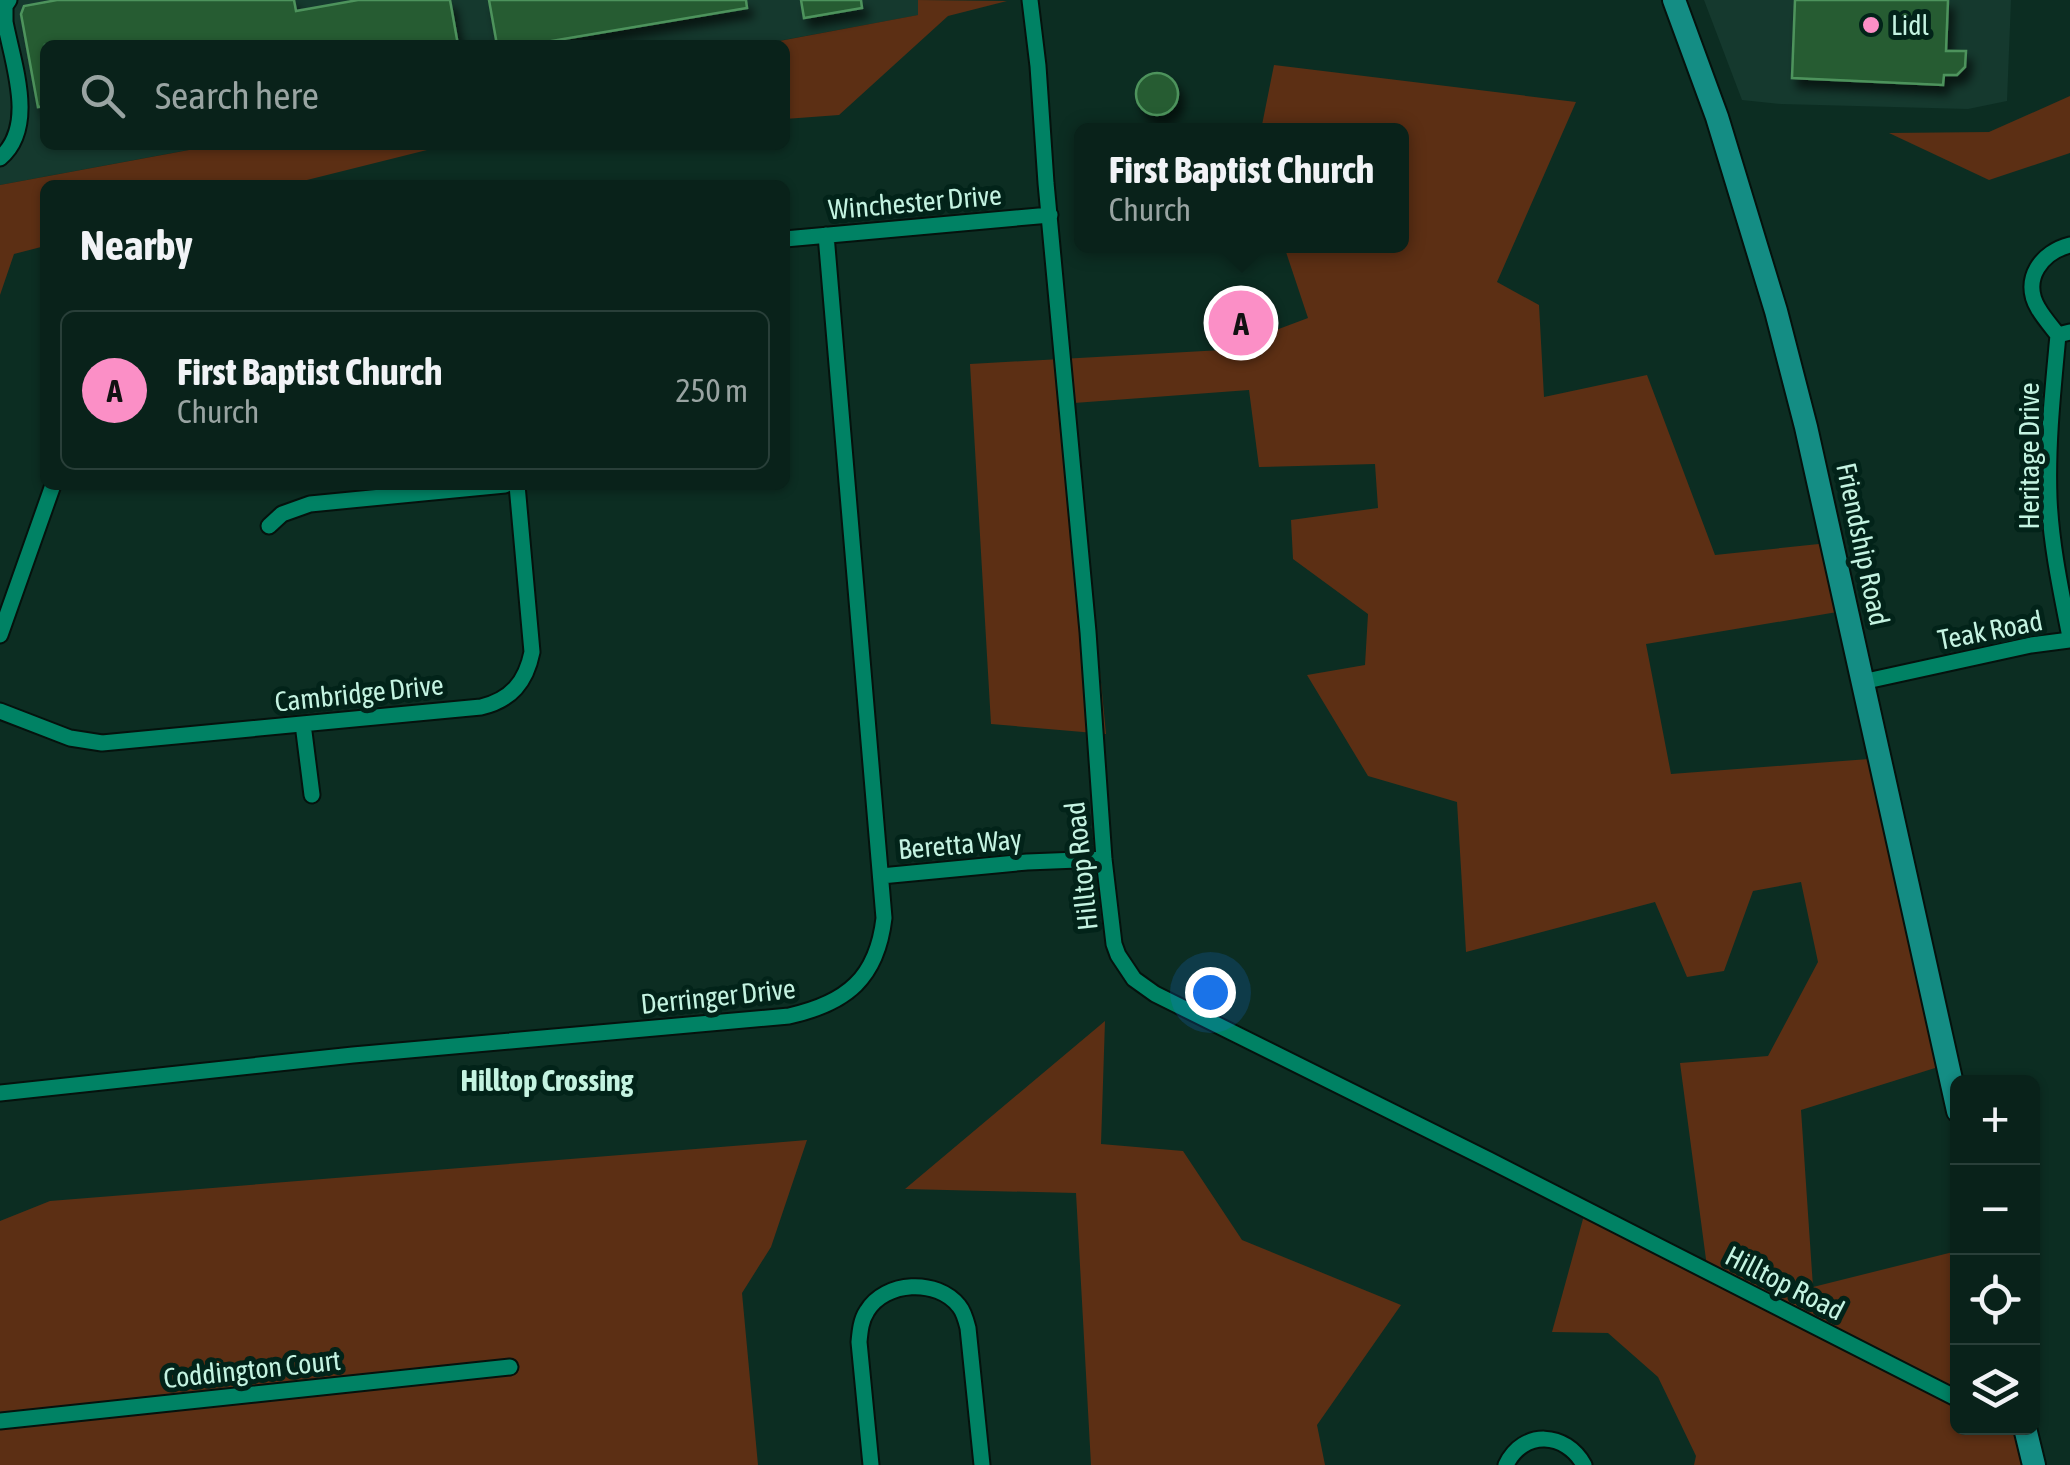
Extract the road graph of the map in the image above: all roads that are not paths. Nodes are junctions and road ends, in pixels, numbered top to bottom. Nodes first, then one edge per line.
1 (10, 0) edge
2 (1030, 0) edge
3 (1674, 0) edge
4 (0, 158) edge
5 (1050, 215) junction
6 (826, 235) junction
7 (790, 239) edge
8 (2070, 245) edge
9 (2064, 333) edge
10 (51, 490) edge
11 (454, 490) edge
12 (517, 490) edge
13 (269, 526) dead end
14 (0, 635) edge
15 (2070, 639) edge
16 (1862, 682) junction
17 (0, 710) edge
18 (303, 724) junction
19 (312, 794) dead end
20 (1104, 859) junction
21 (882, 876) junction
22 (1950, 1075) edge
23 (0, 1092) edge
24 (510, 1367) dead end
25 (1950, 1395) edge
26 (0, 1421) edge
27 (2025, 1435) edge
28 (872, 1465) edge
29 (982, 1465) edge
30 (1506, 1465) edge
31 (1584, 1465) edge
32 (2034, 1465) edge

1 - 4 street
2 - 5 street, Hilltop Road
3 - 16 street, Friendship Road
5 - 6 street, Winchester Drive
5 - 20 street, Hilltop Road
6 - 7 street, Winchester Drive
6 - 21 street, Derringer Drive
8 - 9 street, Heritage Drive
9 - 15 street, Heritage Drive
10 - 14 street
11 - 13 street
12 - 18 street, Cambridge Drive
15 - 16 street, Teak Road
16 - 22 street, Friendship Road
17 - 18 street, Cambridge Drive
18 - 19 street
20 - 21 street, Beretta Way
20 - 25 street, Hilltop Road
21 - 23 street, Derringer Drive
24 - 26 street, Coddington Court
27 - 32 street
28 - 29 street
30 - 31 street

